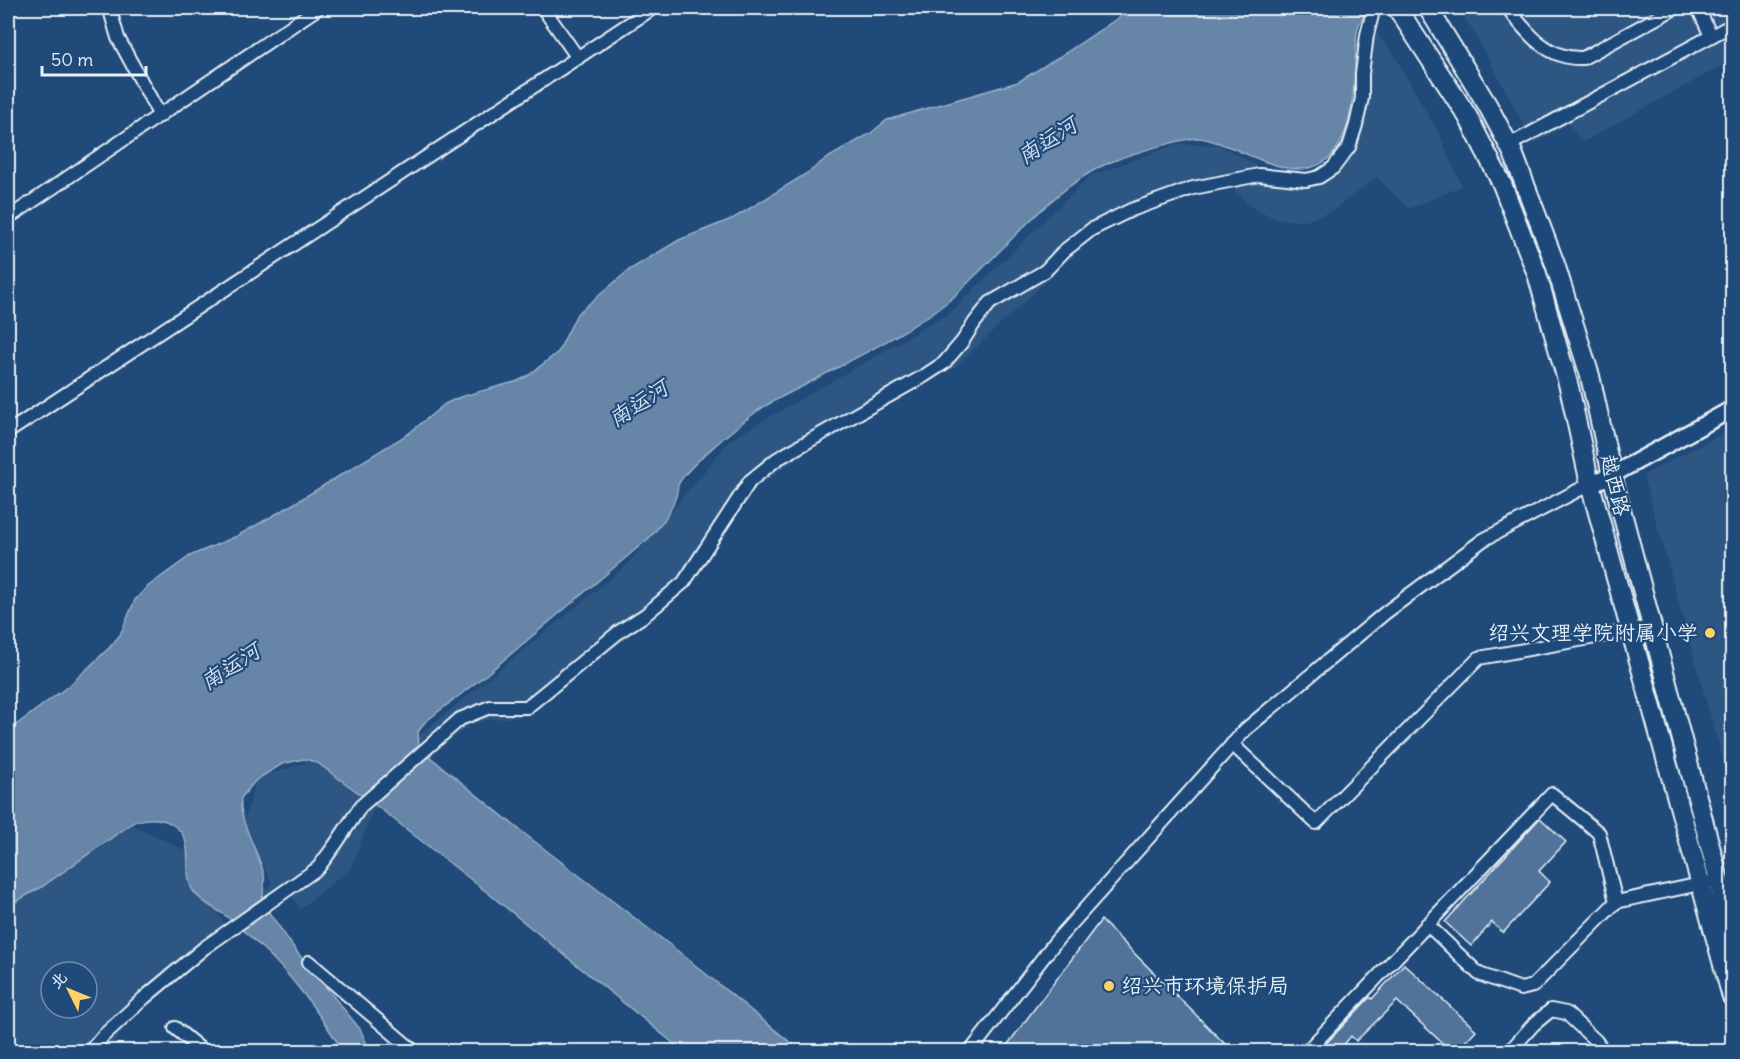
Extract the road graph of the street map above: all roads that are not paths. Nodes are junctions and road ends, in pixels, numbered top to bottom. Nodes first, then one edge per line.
1 (113, 8) edge
2 (318, 8) edge
3 (543, 8) edge
4 (653, 8) edge
5 (1377, 8) edge
6 (1397, 8) edge
7 (1428, 8) edge
8 (1508, 8) edge
9 (1674, 8) edge
10 (1698, 8) edge
11 (1732, 25) edge
12 (1711, 36) junction
13 (578, 58) junction
14 (160, 116) junction
15 (1509, 145) junction
16 (8, 218) edge
17 (1732, 409) edge
18 (8, 432) edge
19 (1612, 475) junction
20 (1590, 484) junction
21 (1652, 627) junction
22 (1631, 631) junction
23 (1232, 744) junction
24 (1710, 882) junction
25 (1616, 902) junction
26 (1427, 924) junction
27 (1732, 941) edge
28 (309, 962) dead end
29 (1732, 997) edge
30 (175, 1028) dead end
31 (401, 1048) edge
32 (89, 1052) edge
33 (204, 1052) edge
34 (415, 1052) edge
35 (970, 1052) edge
36 (1306, 1052) edge
37 (1509, 1052) edge
38 (1604, 1052) edge

1 - 14 street
2 - 14 street
3 - 13 street
4 - 13 street
5 - 32 street
6 - 20 main road, 越西路
7 - 15 main road, 越西路
8 - 9 street
10 - 12 street
11 - 12 street
12 - 15 street
13 - 18 street
14 - 16 street
15 - 19 main road, 越西路
17 - 19 street
19 - 20 street
19 - 21 main road, 越西路
20 - 22 main road, 越西路
20 - 23 street
21 - 22 street
21 - 24 main road, 越西路
22 - 23 street
22 - 24 main road, 越西路
23 - 35 street
24 - 25 street
24 - 27 main road, 越西路
24 - 29 main road, 越西路
25 - 26 street
25 - 26 street
26 - 36 street
28 - 31 street
30 - 33 street
31 - 34 street
37 - 38 street

